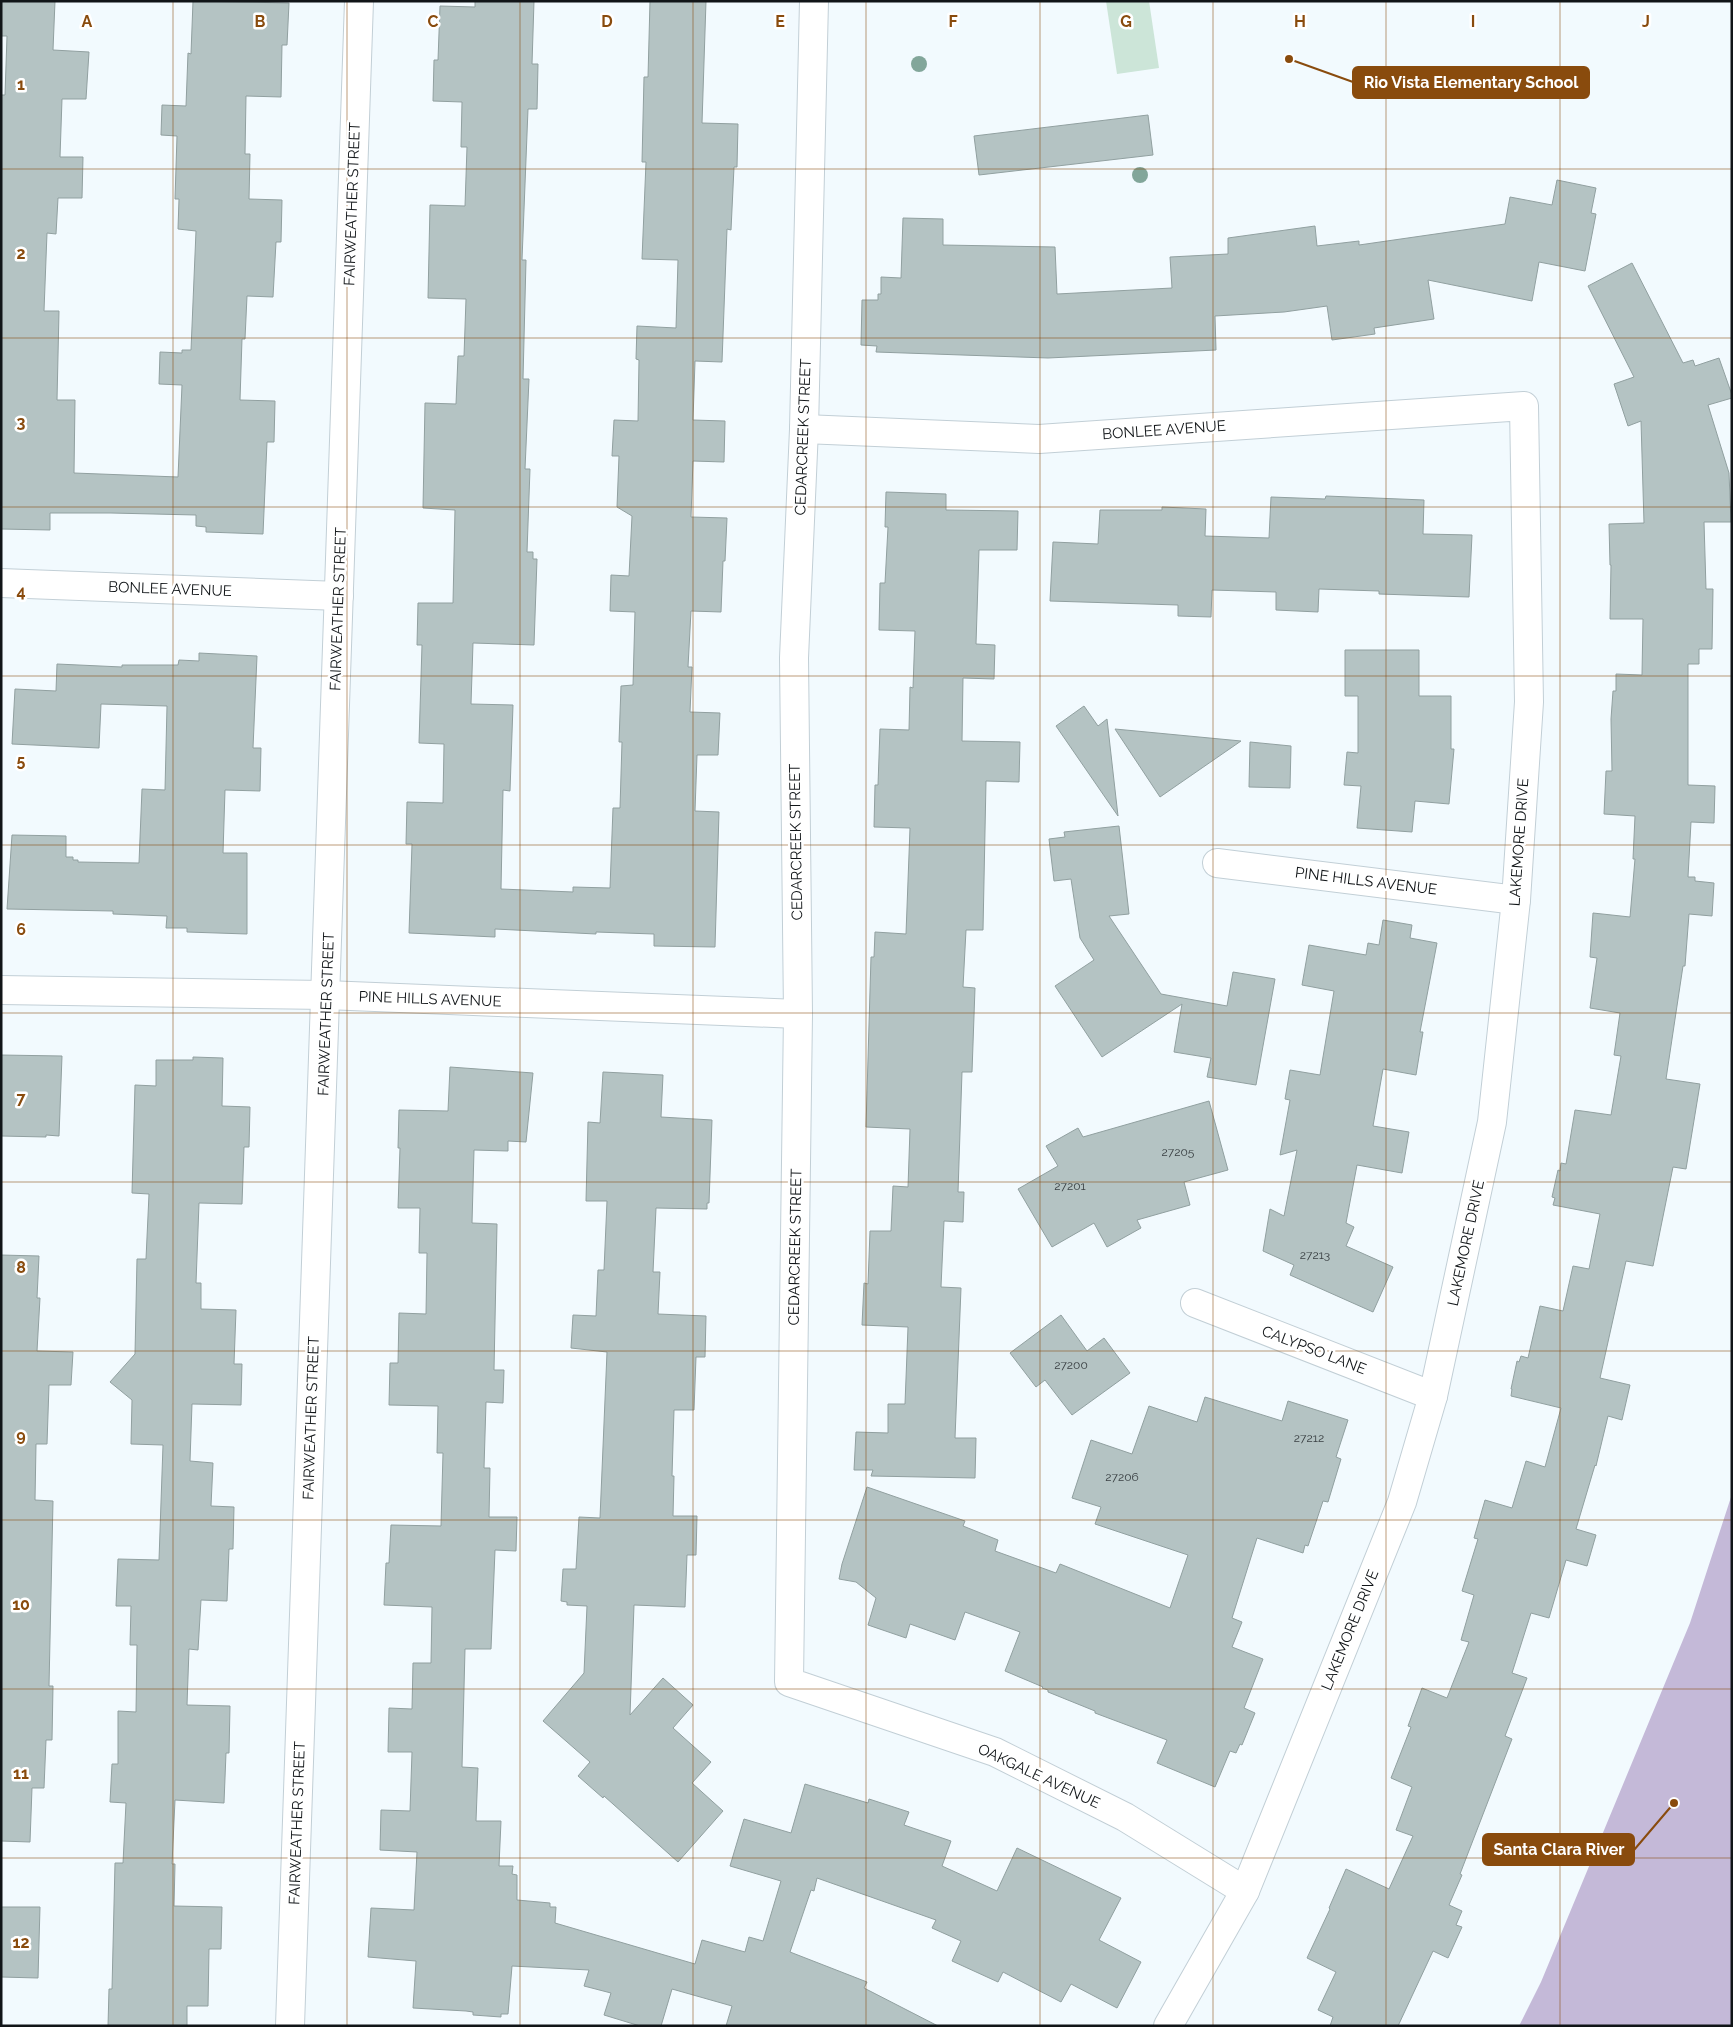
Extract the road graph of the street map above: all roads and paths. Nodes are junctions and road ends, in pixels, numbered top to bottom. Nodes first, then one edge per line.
1 (359, 1) edge
2 (814, 1) edge
3 (1524, 406) joint
4 (804, 429) junction
5 (1, 583) edge
6 (339, 596) junction
7 (1217, 863) dead end
8 (1516, 900) junction
9 (1, 990) edge
10 (326, 995) junction
11 (798, 1014) junction
12 (1195, 1303) dead end
13 (1433, 1396) junction
14 (789, 1682) joint
15 (1246, 1891) junction
16 (290, 2026) edge
17 (1168, 2026) edge

1 - 6 street, FAIRWEATHER STREET
2 - 4 street, CEDARCREEK STREET
3 - 4 street, BONLEE AVENUE
3 - 8 street, LAKEMORE DRIVE
4 - 11 street, CEDARCREEK STREET
5 - 6 street, BONLEE AVENUE
6 - 10 street, FAIRWEATHER STREET
7 - 8 street, PINE HILLS AVENUE
8 - 13 street, LAKEMORE DRIVE
9 - 10 street, PINE HILLS AVENUE
10 - 11 street, PINE HILLS AVENUE
10 - 16 street, FAIRWEATHER STREET
11 - 14 street, CEDARCREEK STREET
12 - 13 street, CALYPSO LANE
13 - 15 street, LAKEMORE DRIVE
14 - 15 street, OAKGALE AVENUE
15 - 17 street, LAKEMORE DRIVE

